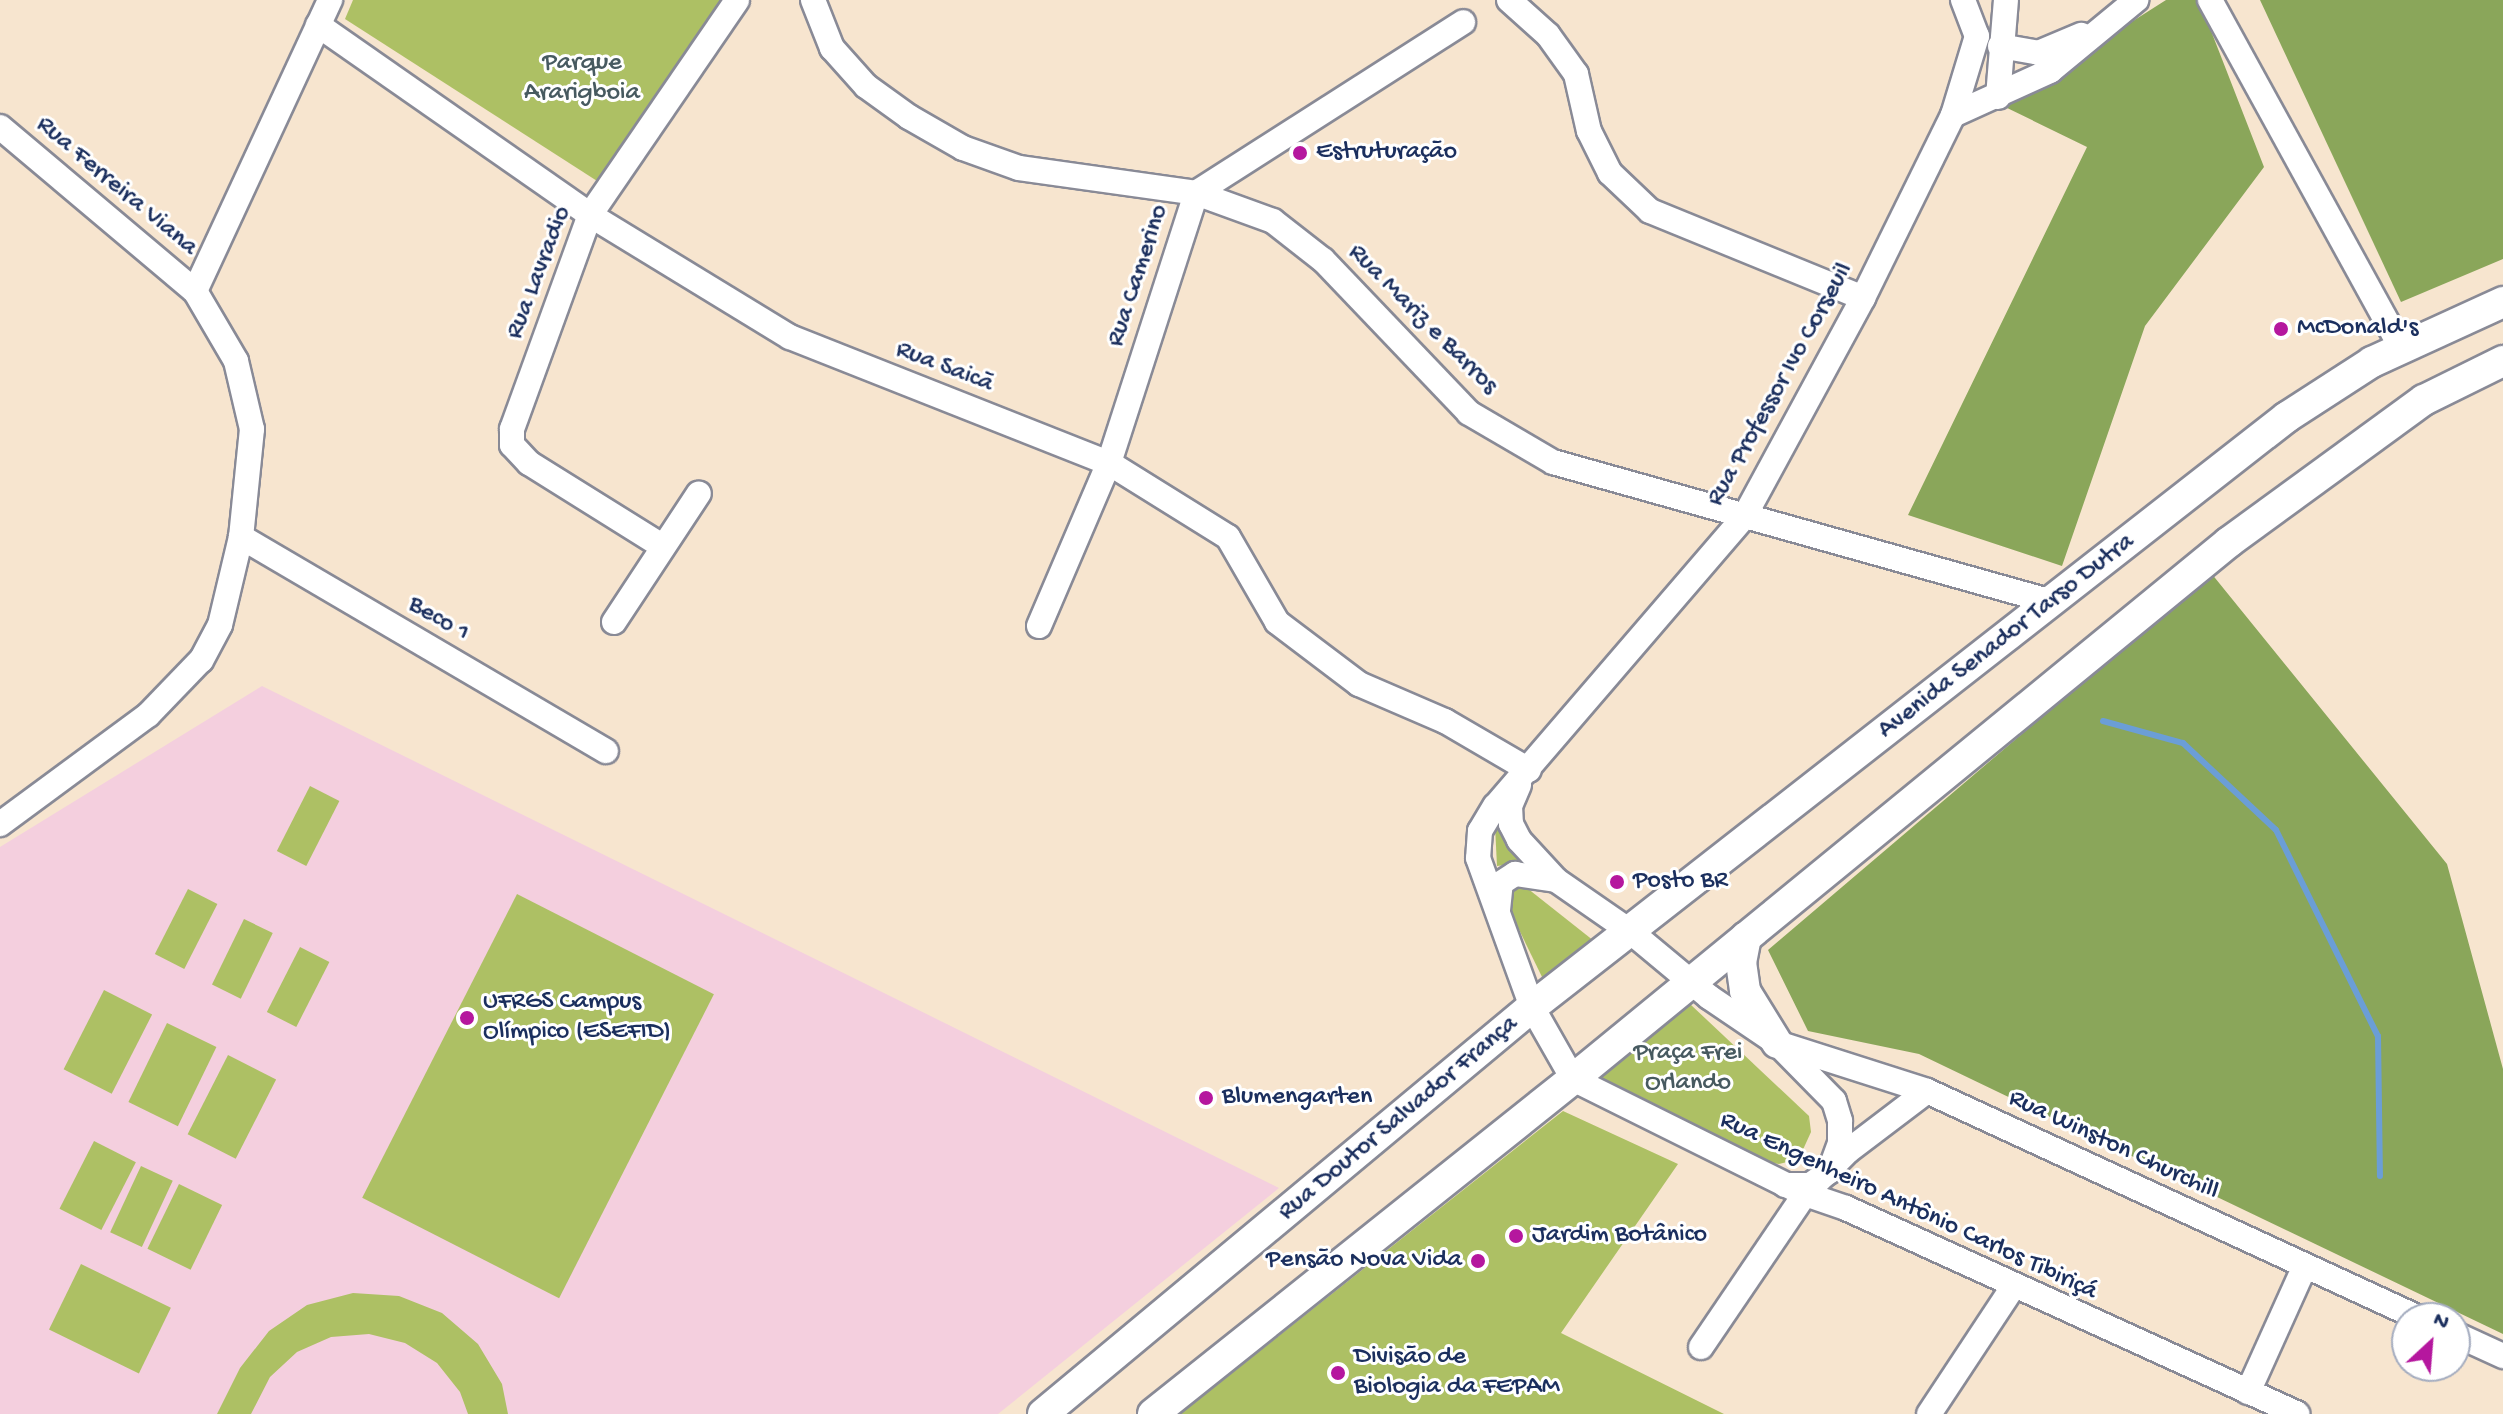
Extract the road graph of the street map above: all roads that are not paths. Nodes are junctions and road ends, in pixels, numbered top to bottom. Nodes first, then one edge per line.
1 (330, 0) edge
2 (737, 0) edge
3 (813, 0) edge
4 (1509, 0) edge
5 (1963, 0) edge
6 (2006, 0) edge
7 (2136, 0) edge
8 (2210, 0) edge
9 (1463, 22) dead end
10 (318, 25) junction
11 (2098, 28) junction
12 (2000, 46) junction
13 (1972, 58) junction
14 (1998, 97) junction
15 (1953, 115) junction
16 (0, 127) edge
17 (1196, 193) junction
18 (590, 215) junction
19 (195, 291) junction
20 (1863, 298) junction
21 (2503, 302) edge
22 (2401, 347) junction
23 (2503, 361) edge
24 (1109, 463) junction
25 (699, 493) dead end
26 (1744, 517) junction
27 (241, 537) junction
28 (662, 546) junction
29 (2052, 602) junction
30 (614, 622) dead end
31 (1039, 626) dead end
32 (606, 751) dead end
33 (1529, 770) junction
34 (0, 824) edge
35 (1556, 880) junction
36 (1498, 910) junction
37 (1631, 932) junction
38 (1746, 937) junction
39 (1692, 981) junction
40 (1532, 1007) junction
41 (1777, 1043) junction
42 (1573, 1079) junction
43 (1927, 1091) junction
44 (1830, 1171) junction
45 (1794, 1189) junction
46 (1846, 1208) junction
47 (2305, 1266) junction
48 (2013, 1287) junction
49 (2391, 1305) edge
50 (2471, 1341) edge
51 (1701, 1347) dead end
52 (2503, 1356) edge
53 (2248, 1392) junction
54 (1043, 1414) edge
55 (1153, 1414) edge
56 (1929, 1414) edge
57 (2297, 1414) edge

1 - 10 street
2 - 18 street, Rua Lavradio
3 - 17 street, Rua Mariz e Barros
4 - 20 street
5 - 13 street
6 - 12 street
7 - 11 street
8 - 22 street
9 - 17 street, Rua Camerino
10 - 18 street, Rua Saicã
10 - 19 street
11 - 12 street
11 - 14 street
12 - 14 street
13 - 14 street
13 - 15 street, Rua Professor Ivo Corseuil
14 - 15 street
15 - 20 street, Rua Professor Ivo Corseuil
16 - 19 street, Rua Ferreira Viana
17 - 24 street, Rua Camerino
17 - 26 street, Rua Mariz e Barros
18 - 24 street, Rua Saicã
18 - 28 street, Rua Lavradio
19 - 27 street, Rua Ferreira Viana
20 - 26 street, Rua Professor Ivo Corseuil
21 - 22 main road, Avenida Senador Tarso Dutra
22 - 29 main road, Avenida Senador Tarso Dutra
23 - 38 main road
24 - 31 street, Rua Camerino
24 - 33 street, Rua Saicã
25 - 28 street
26 - 29 street, Rua Mariz e Barros
26 - 33 street, Rua Professor Ivo Corseuil
27 - 32 street, Beco 1
27 - 34 street, Rua Ferreira Viana
28 - 30 street
29 - 37 main road, Avenida Senador Tarso Dutra
33 - 35 street, Rua Professor Ivo Corseuil
33 - 36 street, Rua Professor Ivo Corseuil
35 - 36 street
35 - 37 street, Rua Professor Ivo Corseuil
36 - 40 street, Rua Professor Ivo Corseuil
37 - 39 street, Rua Professor Ivo Corseuil
37 - 40 main road, Avenida Senador Tarso Dutra
38 - 39 main road
38 - 41 main road
39 - 41 street, Rua Professor Ivo Corseuil
39 - 42 main road
40 - 42 street
40 - 54 main road, Rua Doutor Salvador França
41 - 43 street, Rua Winston Churchill
41 - 44 street
42 - 45 street, Rua Engenheiro Antônio Carlos Tibiriçá
42 - 55 main road
43 - 44 street
43 - 47 street, Rua Winston Churchill
44 - 45 street
44 - 46 street
45 - 46 street, Rua Engenheiro Antônio Carlos Tibiriçá
45 - 51 street
46 - 48 street, Rua Engenheiro Antônio Carlos Tibiriçá
47 - 49 street, Rua Winston Churchill
47 - 53 street
48 - 53 street, Rua Engenheiro Antônio Carlos Tibiriçá
48 - 56 street
50 - 52 street
53 - 57 street, Rua Engenheiro Antônio Carlos Tibiriçá

